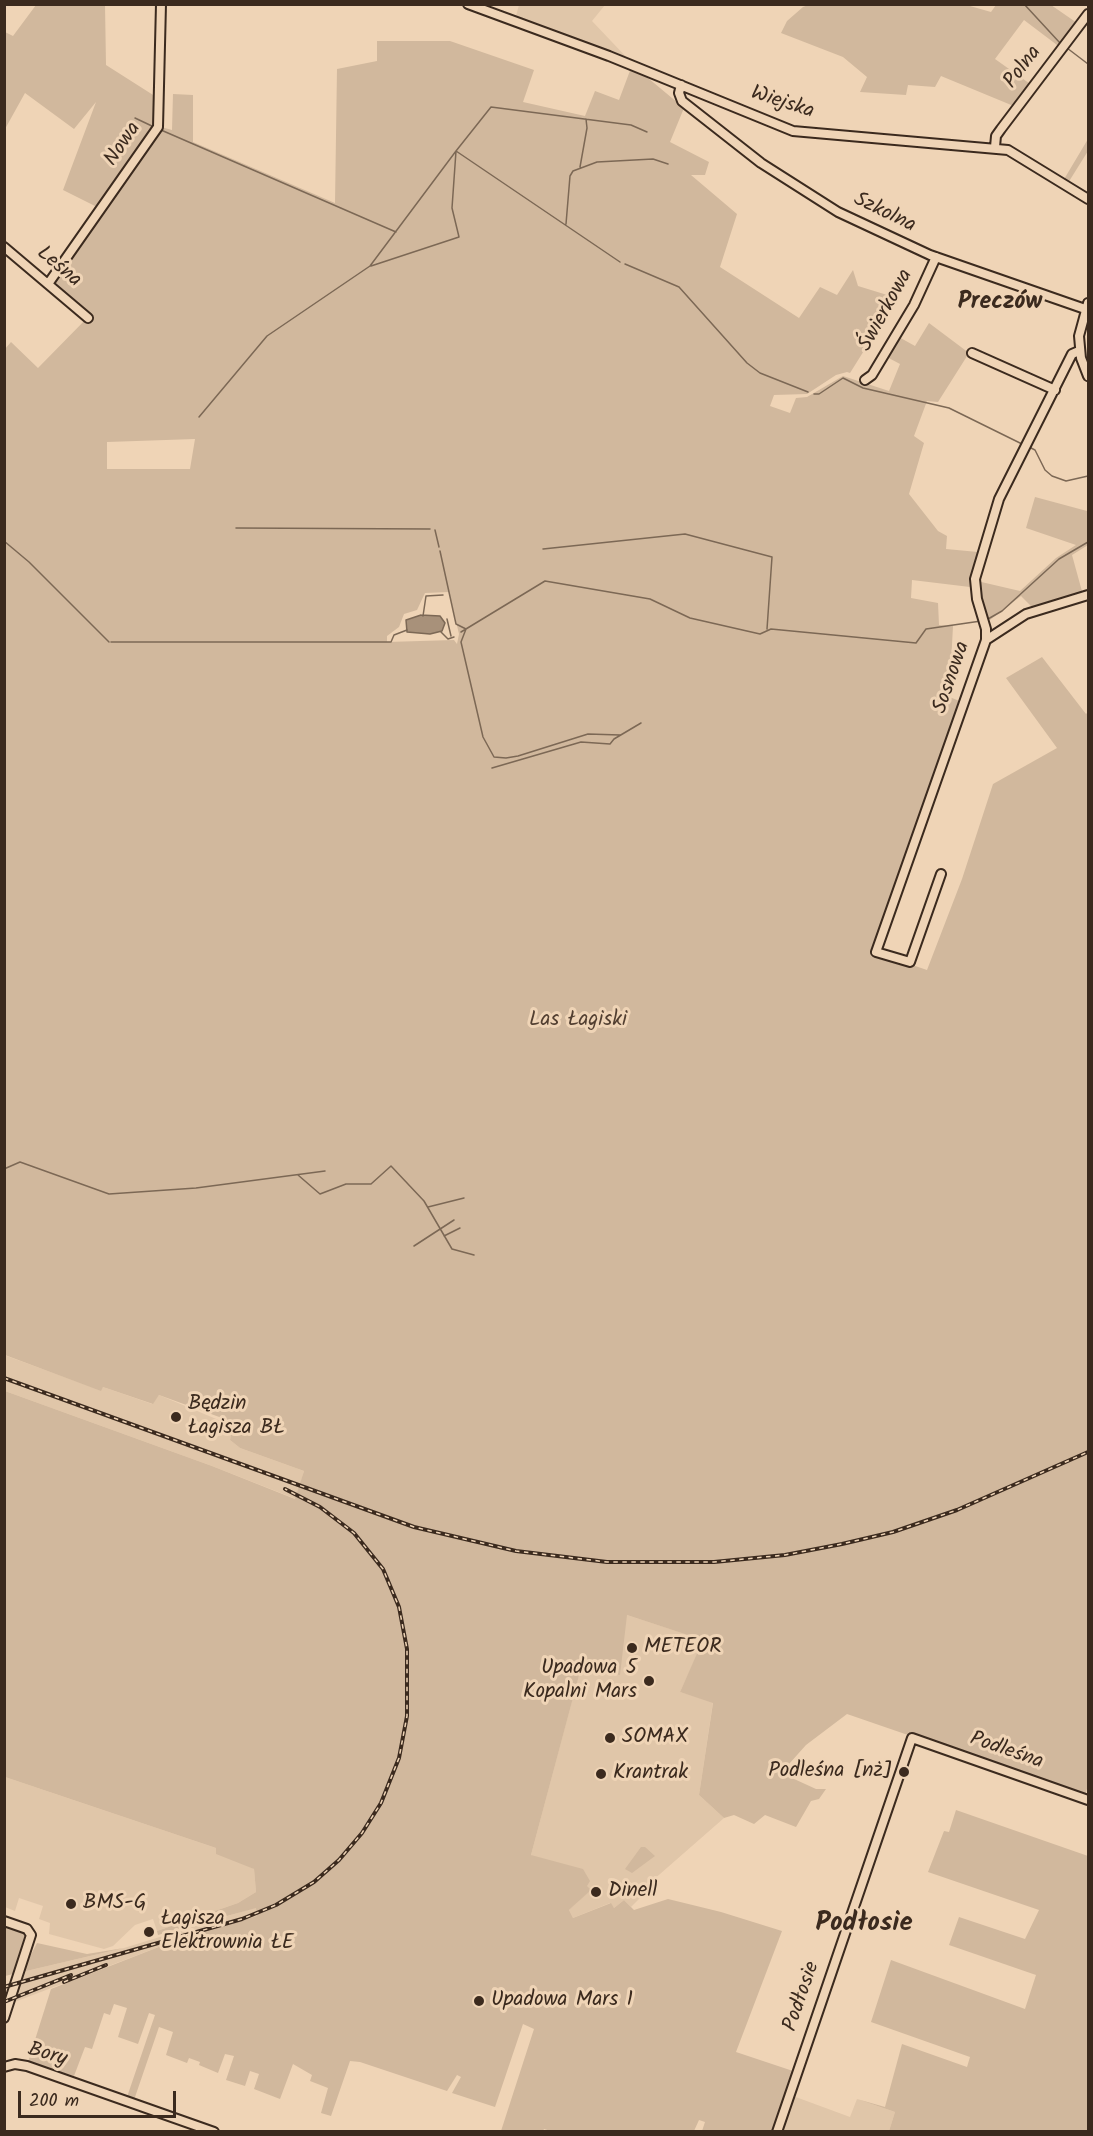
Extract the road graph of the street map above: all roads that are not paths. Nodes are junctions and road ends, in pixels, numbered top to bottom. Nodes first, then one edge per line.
1 (161, 4) edge
2 (468, 4) edge
3 (1089, 14) edge
4 (681, 85) junction
5 (691, 89) junction
6 (687, 105) junction
7 (995, 147) junction
8 (1089, 200) edge
9 (4, 247) edge
10 (936, 257) junction
11 (48, 284) junction
12 (1088, 307) edge
13 (88, 318) dead end
14 (1079, 351) junction
15 (972, 352) dead end
16 (1089, 376) edge
17 (866, 380) dead end
18 (1055, 390) junction
19 (1089, 595) edge
20 (986, 640) junction
21 (941, 874) dead end
22 (912, 1738) joint
23 (1089, 1800) edge
24 (4, 1921) edge
25 (4, 2018) edge
26 (5, 2066) edge
27 (214, 2132) edge
28 (777, 2132) edge

1 - 11 street, Nowa
2 - 4 street, Wiejska
3 - 7 street, Polna
4 - 5 street, Wiejska
4 - 6 street
5 - 6 street
5 - 7 street, Wiejska
6 - 10 street, Szkolna
7 - 8 street, Wiejska
9 - 11 street, Leśna
10 - 12 street, Szkolna
10 - 17 street, Świerkowa
11 - 13 street, Leśna
12 - 14 street, Sosnowa
14 - 16 street
14 - 18 street, Sosnowa
15 - 18 street
18 - 20 street, Sosnowa
19 - 20 street
20 - 21 street, Sosnowa
22 - 23 street, Podleśna
22 - 28 street, Podłosie
24 - 25 street
26 - 27 street, Bory

